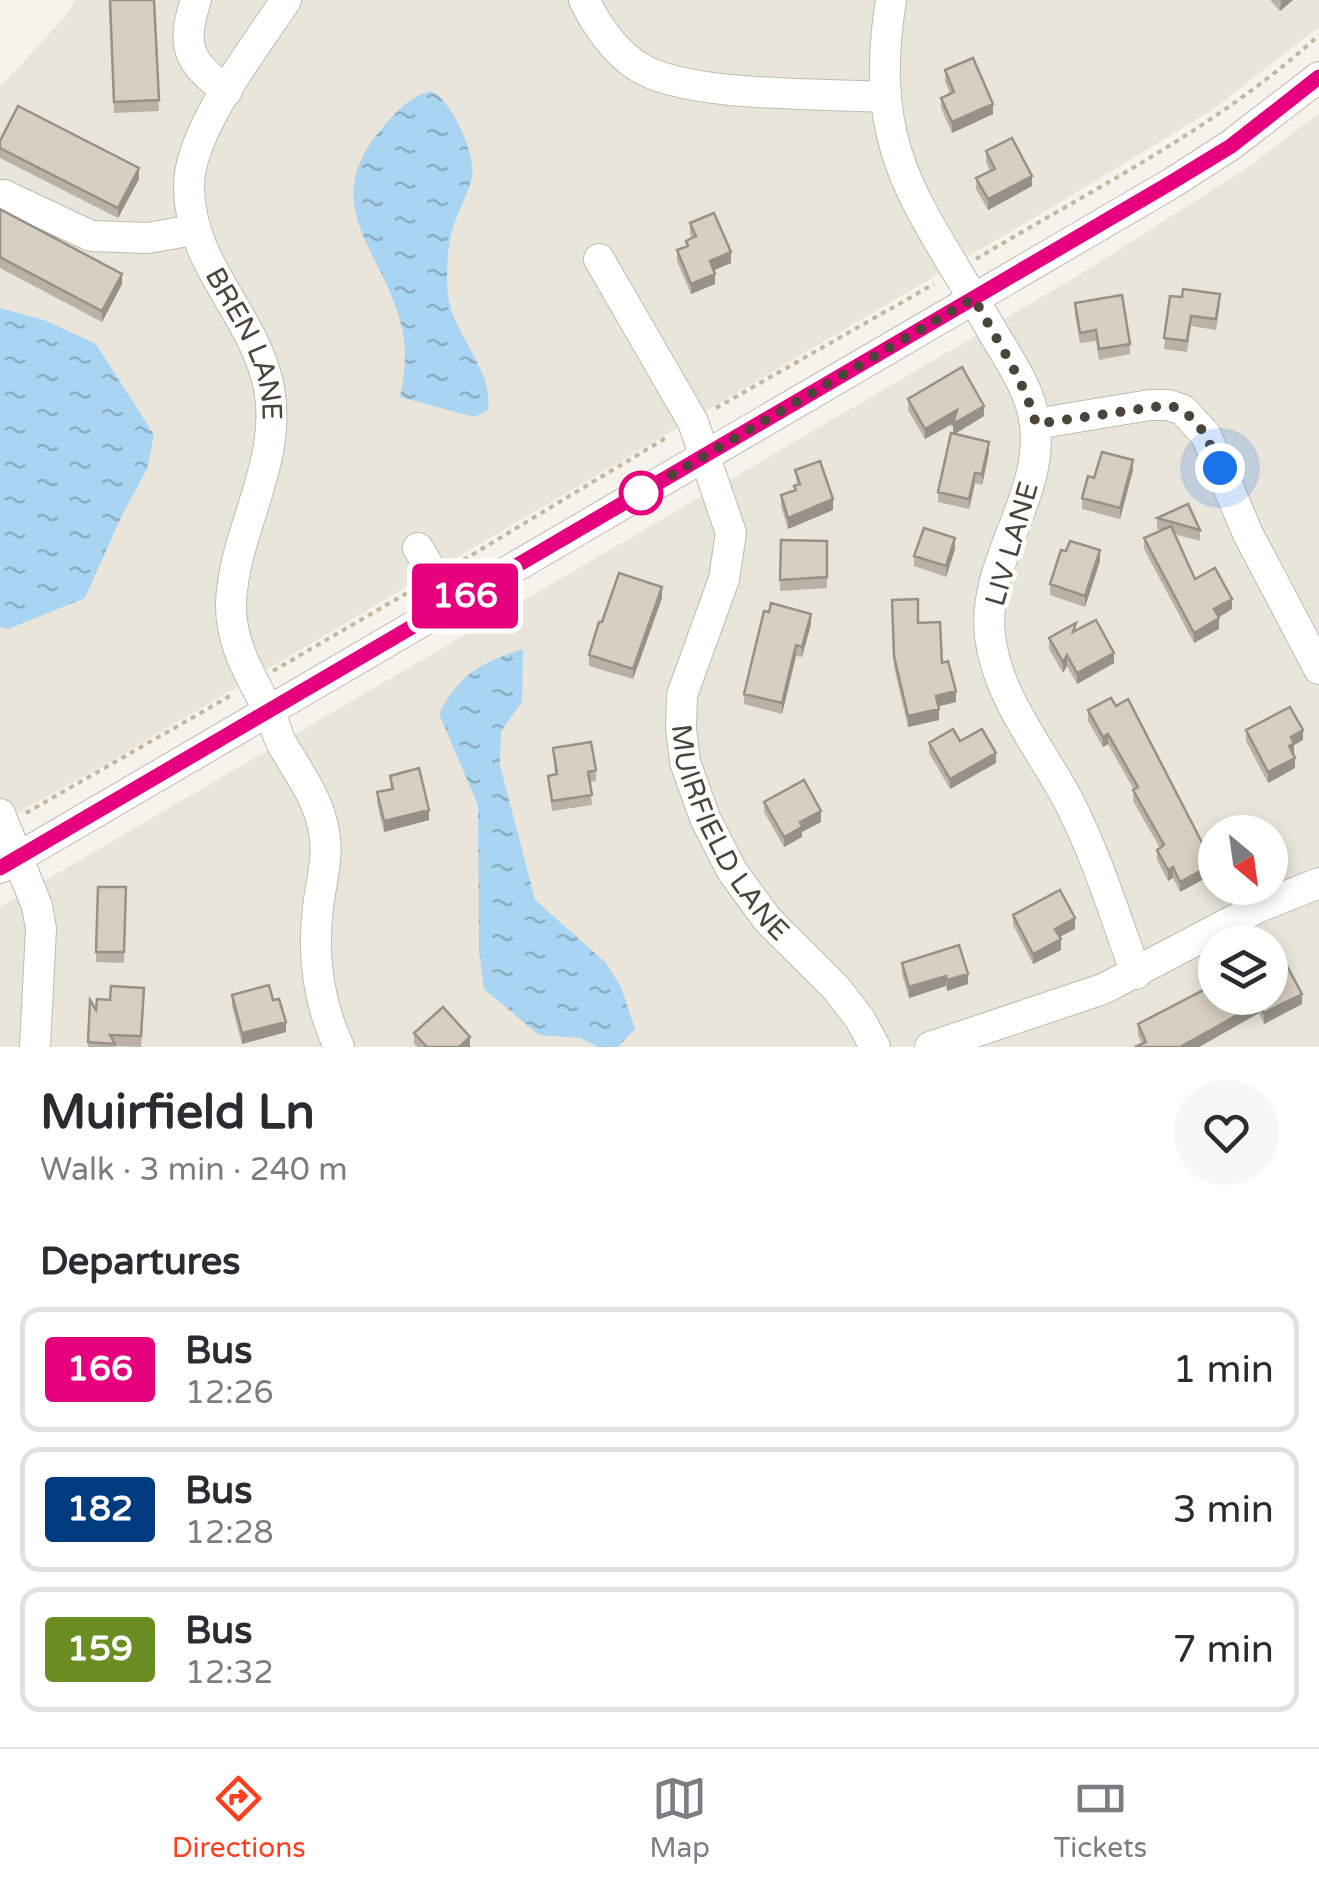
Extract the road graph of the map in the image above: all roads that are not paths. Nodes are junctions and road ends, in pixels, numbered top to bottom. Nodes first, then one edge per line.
1 (196, 0) edge
2 (286, 0) edge
3 (584, 0) edge
4 (891, 0) edge
5 (1319, 77) edge
6 (227, 91) junction
7 (884, 96) junction
8 (4, 195) dead end
9 (193, 230) junction
10 (599, 259) dead end
11 (974, 298) junction
12 (1036, 424) junction
13 (705, 456) junction
14 (418, 548) dead end
15 (451, 604) junction
16 (1319, 670) edge
17 (270, 711) junction
18 (3, 819) edge
19 (10, 863) edge
20 (1319, 883) edge
21 (1136, 974) junction
22 (35, 1047) edge
23 (339, 1047) edge
24 (875, 1047) edge
25 (930, 1047) edge

1 - 6 street
2 - 6 street, BREN LANE
3 - 7 street
4 - 7 street, LIV LANE
5 - 11 street
6 - 9 street, BREN LANE
7 - 11 street, LIV LANE
8 - 9 street
9 - 17 street, BREN LANE
10 - 13 street, MUIRFIELD LANE
11 - 12 street, LIV LANE
11 - 13 street
12 - 16 street
12 - 21 street, LIV LANE
13 - 15 street
13 - 24 street, MUIRFIELD LANE
14 - 15 street
15 - 17 street
17 - 19 street
17 - 23 street, BREN LANE
18 - 19 street
19 - 22 street
20 - 21 street
21 - 25 street

